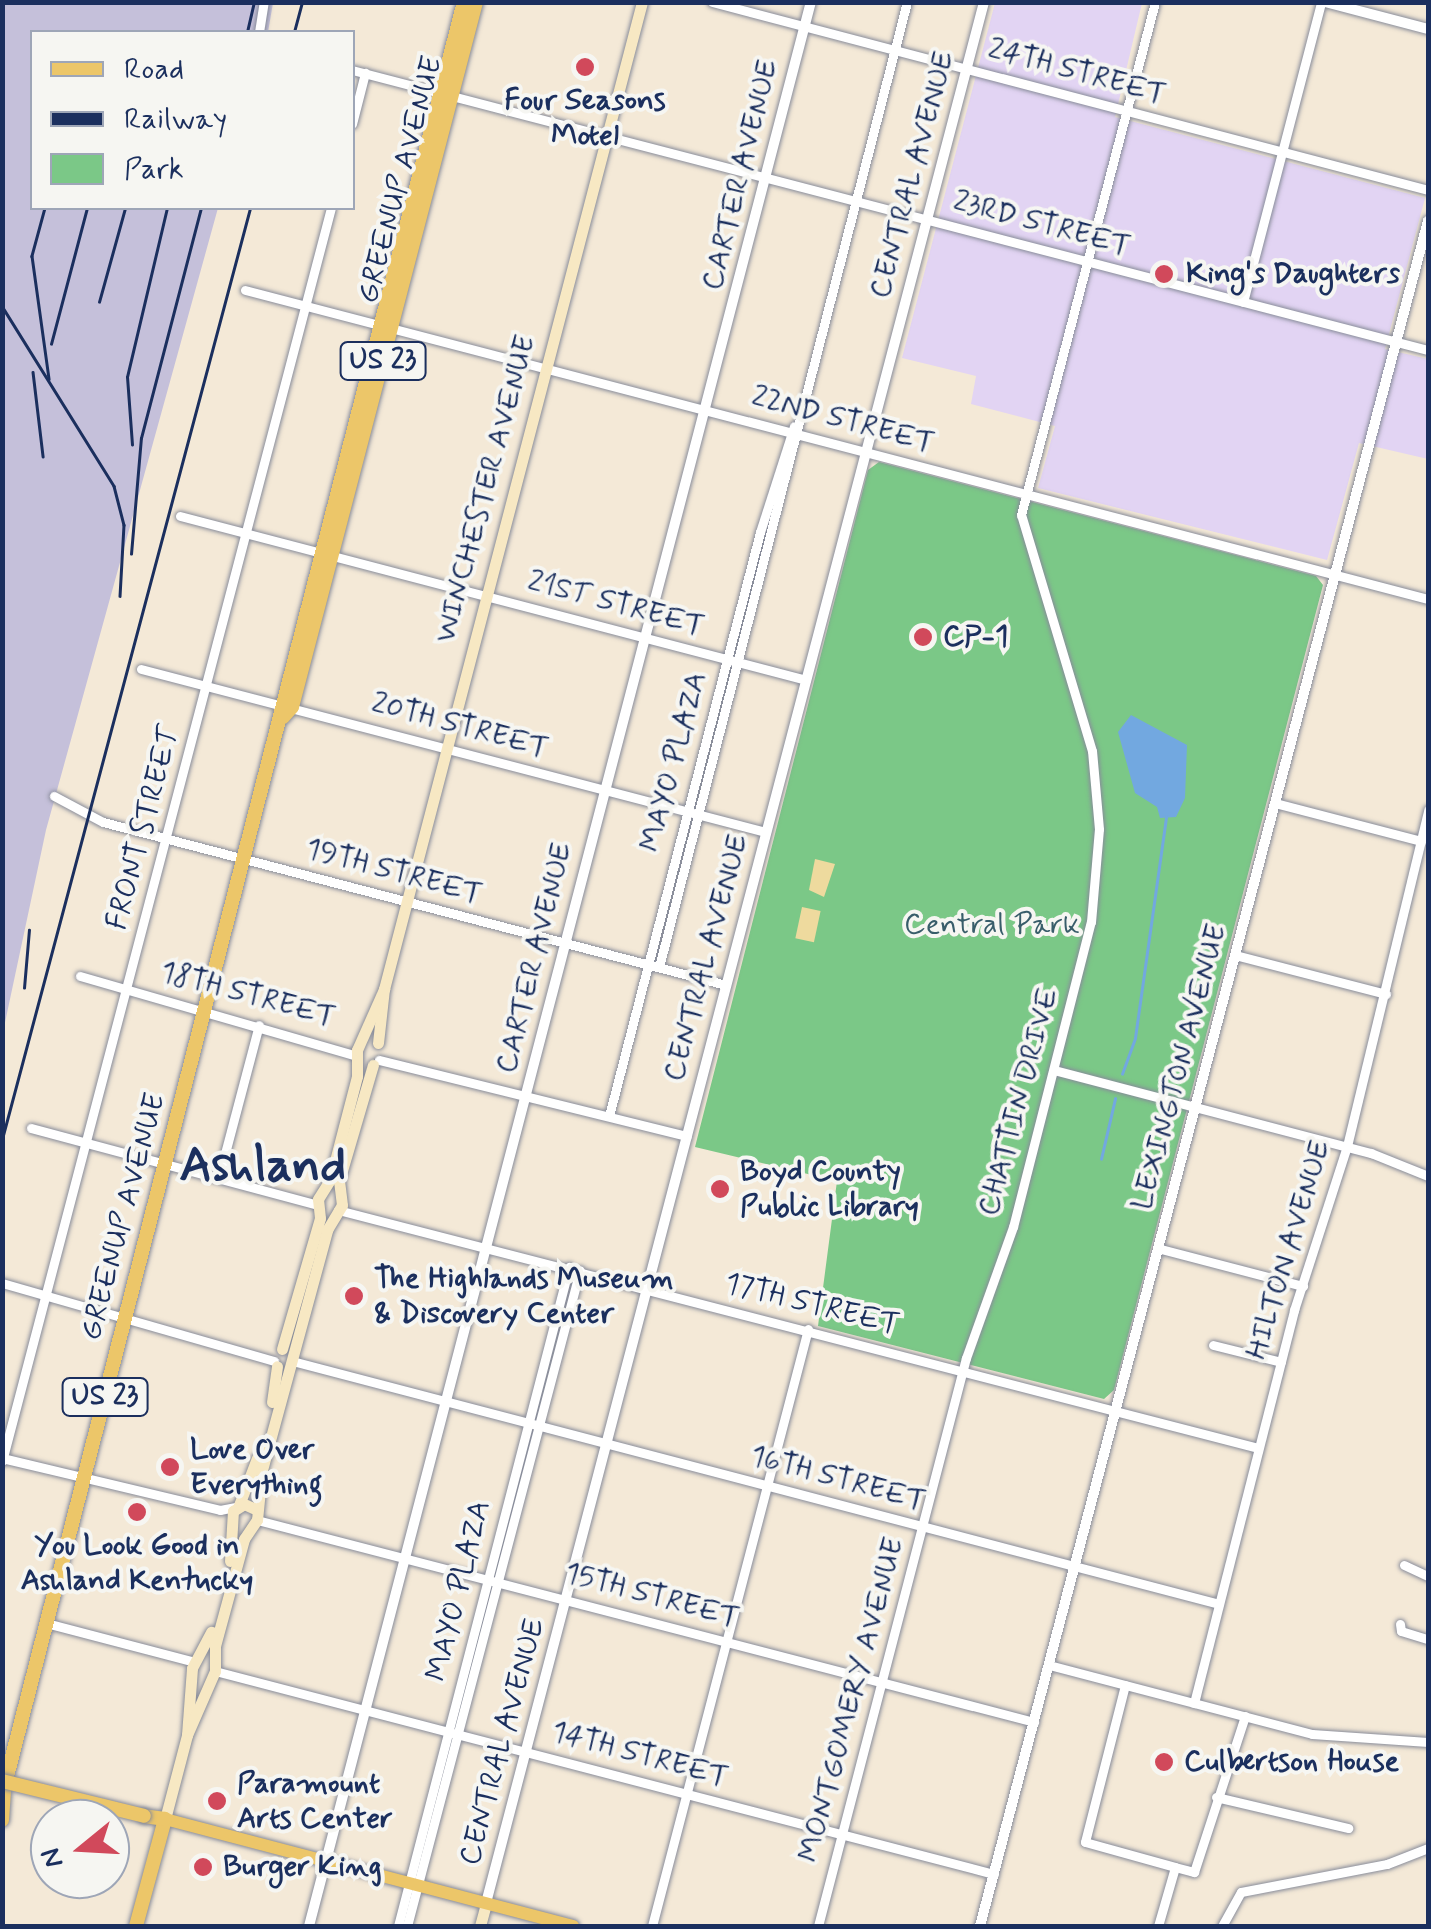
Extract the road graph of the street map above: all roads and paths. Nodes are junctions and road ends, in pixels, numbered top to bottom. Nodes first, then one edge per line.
1 (264, 2) edge
2 (464, 2) edge
3 (476, 2) edge
4 (642, 2) edge
5 (712, 2) edge
6 (811, 2) edge
7 (907, 2) edge
8 (984, 2) edge
9 (1154, 2) edge
10 (1323, 2) edge
11 (805, 27) junction
12 (1428, 29) edge
13 (259, 30) edge
14 (895, 50) junction
15 (966, 69) junction
16 (355, 71) edge
17 (366, 74) junction
18 (446, 95) junction
19 (1126, 111) junction
20 (355, 113) edge
21 (606, 136) junction
22 (1282, 151) junction
23 (766, 178) junction
24 (1428, 190) edge
25 (854, 201) junction
26 (330, 210) edge
27 (927, 220) junction
28 (1428, 220) edge
29 (1086, 262) junction
30 (245, 290) dead end
31 (1243, 302) junction
32 (306, 306) junction
33 (386, 326) junction
34 (1396, 342) junction
35 (1428, 350) edge
36 (546, 368) junction
37 (706, 409) junction
38 (794, 429) junction
39 (866, 452) junction
40 (1026, 494) junction
41 (180, 516) dead end
42 (247, 532) junction
43 (327, 554) junction
44 (1334, 575) junction
45 (486, 596) junction
46 (1428, 599) edge
47 (645, 637) junction
48 (726, 660) junction
49 (740, 663) junction
50 (141, 670) dead end
51 (806, 680) junction
52 (207, 685) junction
53 (286, 709) junction
54 (446, 749) junction
55 (604, 790) junction
56 (54, 796) dead end
57 (1275, 803) junction
58 (1428, 810) edge
59 (686, 812) junction
60 (700, 815) junction
61 (766, 832) junction
62 (166, 838) junction
63 (1421, 841) junction
64 (246, 859) junction
65 (406, 901) junction
66 (565, 942) junction
67 (1236, 955) junction
68 (647, 964) junction
69 (660, 967) junction
70 (80, 976) dead end
71 (726, 985) junction
72 (127, 988) junction
73 (1386, 994) junction
74 (206, 1011) junction
75 (259, 1024) junction
76 (372, 1054) junction
77 (1054, 1070) junction
78 (526, 1094) junction
79 (1195, 1106) junction
80 (609, 1116) junction
81 (32, 1128) dead end
82 (687, 1136) junction
83 (87, 1141) junction
84 (1347, 1146) junction
85 (167, 1162) junction
86 (220, 1176) junction
87 (1428, 1176) edge
88 (327, 1202) junction
89 (487, 1245) junction
90 (1157, 1248) junction
91 (574, 1268) junction
92 (2, 1283) edge
93 (1303, 1286) junction
94 (647, 1288) junction
95 (48, 1295) junction
96 (126, 1319) junction
97 (808, 1329) junction
98 (1213, 1345) dead end
99 (282, 1358) junction
100 (1281, 1362) junction
101 (964, 1370) junction
102 (444, 1404) junction
103 (1115, 1409) junction
104 (528, 1424) junction
105 (540, 1427) junction
106 (606, 1444) junction
107 (1258, 1448) junction
108 (3, 1459) edge
109 (85, 1475) junction
110 (767, 1486) junction
111 (235, 1514) junction
112 (254, 1519) junction
113 (923, 1527) junction
114 (404, 1556) junction
115 (1404, 1565) dead end
116 (1075, 1566) junction
117 (1428, 1576) edge
118 (488, 1579) junction
119 (500, 1582) junction
120 (566, 1600) junction
121 (1219, 1604) junction
122 (46, 1623) junction
123 (1400, 1624) dead end
124 (1428, 1640) edge
125 (727, 1642) junction
126 (1049, 1665) junction
127 (195, 1666) junction
128 (213, 1671) junction
129 (882, 1683) junction
130 (1125, 1685) junction
131 (1194, 1703) junction
132 (364, 1708) junction
133 (1245, 1716) junction
134 (1034, 1722) junction
135 (454, 1732) junction
136 (187, 1735) junction
137 (1428, 1742) edge
138 (526, 1751) junction
139 (3, 1786) edge
140 (687, 1793) junction
141 (1216, 1797) junction
142 (164, 1819) junction
143 (2, 1820) edge
144 (1348, 1828) dead end
145 (842, 1835) junction
146 (1428, 1848) edge
147 (326, 1862) junction
148 (1175, 1867) junction
149 (994, 1874) junction
150 (413, 1885) junction
151 (486, 1903) junction
152 (136, 1926) edge
153 (309, 1926) edge
154 (398, 1926) edge
155 (407, 1926) edge
156 (480, 1926) edge
157 (573, 1926) edge
158 (652, 1926) edge
159 (818, 1926) edge
160 (980, 1926) edge
161 (1158, 1926) edge
162 (1222, 1926) edge

1 - 13 street
2 - 18 highway, GREENUP AVENUE / US 23
3 - 18 highway, GREENUP AVENUE / US 23
4 - 21 main road, WINCHESTER AVENUE
5 - 11 street, 24TH STREET
6 - 11 street, CARTER AVENUE
7 - 14 street, MAYO PLAZA
8 - 15 street, CENTRAL AVENUE
9 - 19 street, CHATTIN DRIVE
10 - 12 street
10 - 22 street
11 - 14 street, 24TH STREET
11 - 23 street, CARTER AVENUE
14 - 15 street, 24TH STREET
14 - 25 street, MAYO PLAZA
15 - 19 street, 24TH STREET
15 - 27 street, CENTRAL AVENUE
16 - 17 street, 23RD STREET
17 - 18 street, 23RD STREET
17 - 20 street
18 - 21 street, 23RD STREET
18 - 33 highway, GREENUP AVENUE / US 23
19 - 22 street, 24TH STREET
19 - 29 street, CHATTIN DRIVE
21 - 23 street, 23RD STREET
21 - 36 main road, WINCHESTER AVENUE
22 - 24 street, 24TH STREET
22 - 31 street
23 - 25 street, 23RD STREET
23 - 37 street, CARTER AVENUE
25 - 27 street, 23RD STREET
25 - 38 street, MAYO PLAZA
26 - 32 street, FRONT STREET
27 - 29 street, 23RD STREET
27 - 39 street, CENTRAL AVENUE
28 - 34 street, LEXINGTON AVENUE
29 - 31 street, 23RD STREET
29 - 40 street, CHATTIN DRIVE
30 - 32 street, 22ND STREET
31 - 34 street, 23RD STREET
32 - 33 street, 22ND STREET
32 - 42 street, FRONT STREET
33 - 36 street, 22ND STREET
33 - 43 highway, GREENUP AVENUE / US 23
34 - 35 street, 23RD STREET
34 - 44 street, LEXINGTON AVENUE
36 - 37 street, 22ND STREET
36 - 45 main road, WINCHESTER AVENUE
37 - 38 street, 22ND STREET
37 - 47 street, CARTER AVENUE
38 - 39 street, 22ND STREET
38 - 48 street, MAYO PLAZA
38 - 49 street, MAYO PLAZA
39 - 40 street, 22ND STREET
39 - 51 street, CENTRAL AVENUE
40 - 44 street, 22ND STREET
40 - 77 street, CHATTIN DRIVE
41 - 42 street, 21ST STREET
42 - 43 street, 21ST STREET
42 - 52 street, FRONT STREET
43 - 45 street, 21ST STREET
43 - 53 highway, GREENUP AVENUE / US 23
44 - 46 street, 22ND STREET
44 - 57 street, LEXINGTON AVENUE
45 - 47 street, 21ST STREET
45 - 54 main road, WINCHESTER AVENUE
47 - 48 street, 21ST STREET
47 - 55 street, CARTER AVENUE
48 - 49 street, 21ST STREET
48 - 59 street, MAYO PLAZA
49 - 51 street, 21ST STREET
49 - 60 street, MAYO PLAZA
50 - 52 street, 20TH STREET
51 - 61 street, CENTRAL AVENUE
52 - 53 street, 20TH STREET
52 - 62 street, FRONT STREET
53 - 54 street, 20TH STREET
53 - 64 highway, GREENUP AVENUE / US 23
54 - 55 street, 20TH STREET
54 - 65 main road, WINCHESTER AVENUE
55 - 59 street, 20TH STREET
55 - 66 street, CARTER AVENUE
56 - 62 street, 19TH STREET
57 - 63 street
57 - 67 street, LEXINGTON AVENUE
58 - 63 street, HILTON AVENUE
59 - 60 street, 20TH STREET
59 - 68 street, MAYO PLAZA
60 - 61 street, 20TH STREET
60 - 69 street, MAYO PLAZA
61 - 71 street, CENTRAL AVENUE
62 - 64 street, 19TH STREET
62 - 72 street, FRONT STREET
63 - 73 street, HILTON AVENUE
64 - 65 street, 19TH STREET
64 - 74 highway, GREENUP AVENUE / US 23
65 - 66 street, 19TH STREET
65 - 76 main road, WINCHESTER AVENUE
66 - 68 street, 19TH STREET
66 - 78 street, CARTER AVENUE
67 - 73 street
67 - 79 street, LEXINGTON AVENUE
68 - 69 street, 19TH STREET
68 - 80 street, MAYO PLAZA
69 - 71 street, 19TH STREET
70 - 72 street, 18TH STREET
71 - 82 street, CENTRAL AVENUE
72 - 74 street, 18TH STREET
72 - 83 street, FRONT STREET
73 - 84 street, HILTON AVENUE
74 - 75 street, 18TH STREET
74 - 85 highway, GREENUP AVENUE / US 23
75 - 76 street, 18TH STREET
75 - 86 street
76 - 78 street, 18TH STREET
76 - 88 main road, WINCHESTER AVENUE
77 - 79 street
77 - 101 street, CHATTIN DRIVE
78 - 80 street, 18TH STREET
78 - 89 street, CARTER AVENUE
79 - 84 street
79 - 90 street, LEXINGTON AVENUE
80 - 82 street, 18TH STREET
81 - 83 street, 17TH STREET
82 - 94 street, CENTRAL AVENUE
83 - 85 street, 17TH STREET
83 - 95 street, FRONT STREET
84 - 87 street
84 - 93 street, HILTON AVENUE
85 - 86 street, 17TH STREET
85 - 96 highway, GREENUP AVENUE / US 23
86 - 88 street, 17TH STREET
88 - 89 street, 17TH STREET
88 - 99 main road, WINCHESTER AVENUE
89 - 91 street, 17TH STREET
89 - 102 street, CARTER AVENUE
90 - 93 street
90 - 103 street, LEXINGTON AVENUE
91 - 94 street, 17TH STREET
91 - 104 street, MAYO PLAZA
91 - 105 street, MAYO PLAZA
92 - 95 street
93 - 100 street, HILTON AVENUE
94 - 97 street, 17TH STREET
94 - 106 street, CENTRAL AVENUE
95 - 96 street
95 - 108 street, FRONT STREET
96 - 99 street
96 - 109 highway, GREENUP AVENUE / US 23
97 - 101 street, 17TH STREET
97 - 110 street
98 - 100 street
99 - 102 street, 16TH STREET
99 - 111 main road, WINCHESTER AVENUE
99 - 112 main road, WINCHESTER AVENUE
100 - 107 street, HILTON AVENUE
101 - 103 street, 17TH STREET
101 - 113 street, MONTGOMERY AVENUE
102 - 104 street, 16TH STREET
102 - 114 street, CARTER AVENUE
103 - 107 street, 17TH STREET
103 - 116 street, LEXINGTON AVENUE
104 - 105 street, 16TH STREET
104 - 118 street, MAYO PLAZA
105 - 106 street, 16TH STREET
105 - 119 street, MAYO PLAZA
106 - 110 street, 16TH STREET
106 - 120 street, CENTRAL AVENUE
107 - 121 street, HILTON AVENUE
108 - 109 street
109 - 111 street
109 - 122 highway, GREENUP AVENUE / US 23
110 - 113 street, 16TH STREET
110 - 125 street
111 - 112 main road
111 - 112 main road
111 - 127 main road, WINCHESTER AVENUE
112 - 114 street, 15TH STREET
112 - 128 main road, WINCHESTER AVENUE
113 - 116 street, 16TH STREET
113 - 129 street, MONTGOMERY AVENUE
114 - 118 street, 15TH STREET
114 - 132 street, CARTER AVENUE
115 - 117 street
116 - 121 street, 16TH STREET
116 - 126 street, LEXINGTON AVENUE
118 - 119 street, 15TH STREET
118 - 135 street, MAYO PLAZA
119 - 120 street, 15TH STREET
119 - 135 street, MAYO PLAZA
120 - 125 street, 15TH STREET
120 - 138 street, CENTRAL AVENUE
121 - 131 street, HILTON AVENUE
122 - 127 street
122 - 139 highway, GREENUP AVENUE / US 23
123 - 124 street
125 - 129 street, 15TH STREET
125 - 140 street
126 - 130 street
126 - 134 street, LEXINGTON AVENUE
127 - 128 main road
127 - 128 main road
127 - 136 main road, WINCHESTER AVENUE
128 - 132 street, 14TH STREET
128 - 136 main road, WINCHESTER AVENUE
129 - 134 street, 15TH STREET
129 - 145 street, MONTGOMERY AVENUE
130 - 131 street
130 - 148 street
131 - 133 street
132 - 135 street, 14TH STREET
132 - 147 street, CARTER AVENUE
133 - 137 street
133 - 141 street
134 - 149 street, LEXINGTON AVENUE
135 - 138 street, 14TH STREET
135 - 150 street, MAYO PLAZA
136 - 142 main road, WINCHESTER AVENUE
138 - 140 street, 14TH STREET
138 - 151 street, CENTRAL AVENUE
139 - 142 highway, bridge
139 - 143 highway, GREENUP AVENUE / US 23
140 - 145 street, 14TH STREET
140 - 158 street
141 - 144 street
141 - 148 street
142 - 147 main road
142 - 152 highway, WINCHESTER AVENUE
145 - 149 street, 14TH STREET
145 - 159 street, MONTGOMERY AVENUE
146 - 162 street
147 - 150 main road
147 - 153 street, CARTER AVENUE
148 - 161 street
149 - 160 street, LEXINGTON AVENUE
150 - 151 main road
150 - 154 street, MAYO PLAZA
150 - 155 street, MAYO PLAZA
151 - 156 main road, CENTRAL AVENUE
151 - 157 main road

